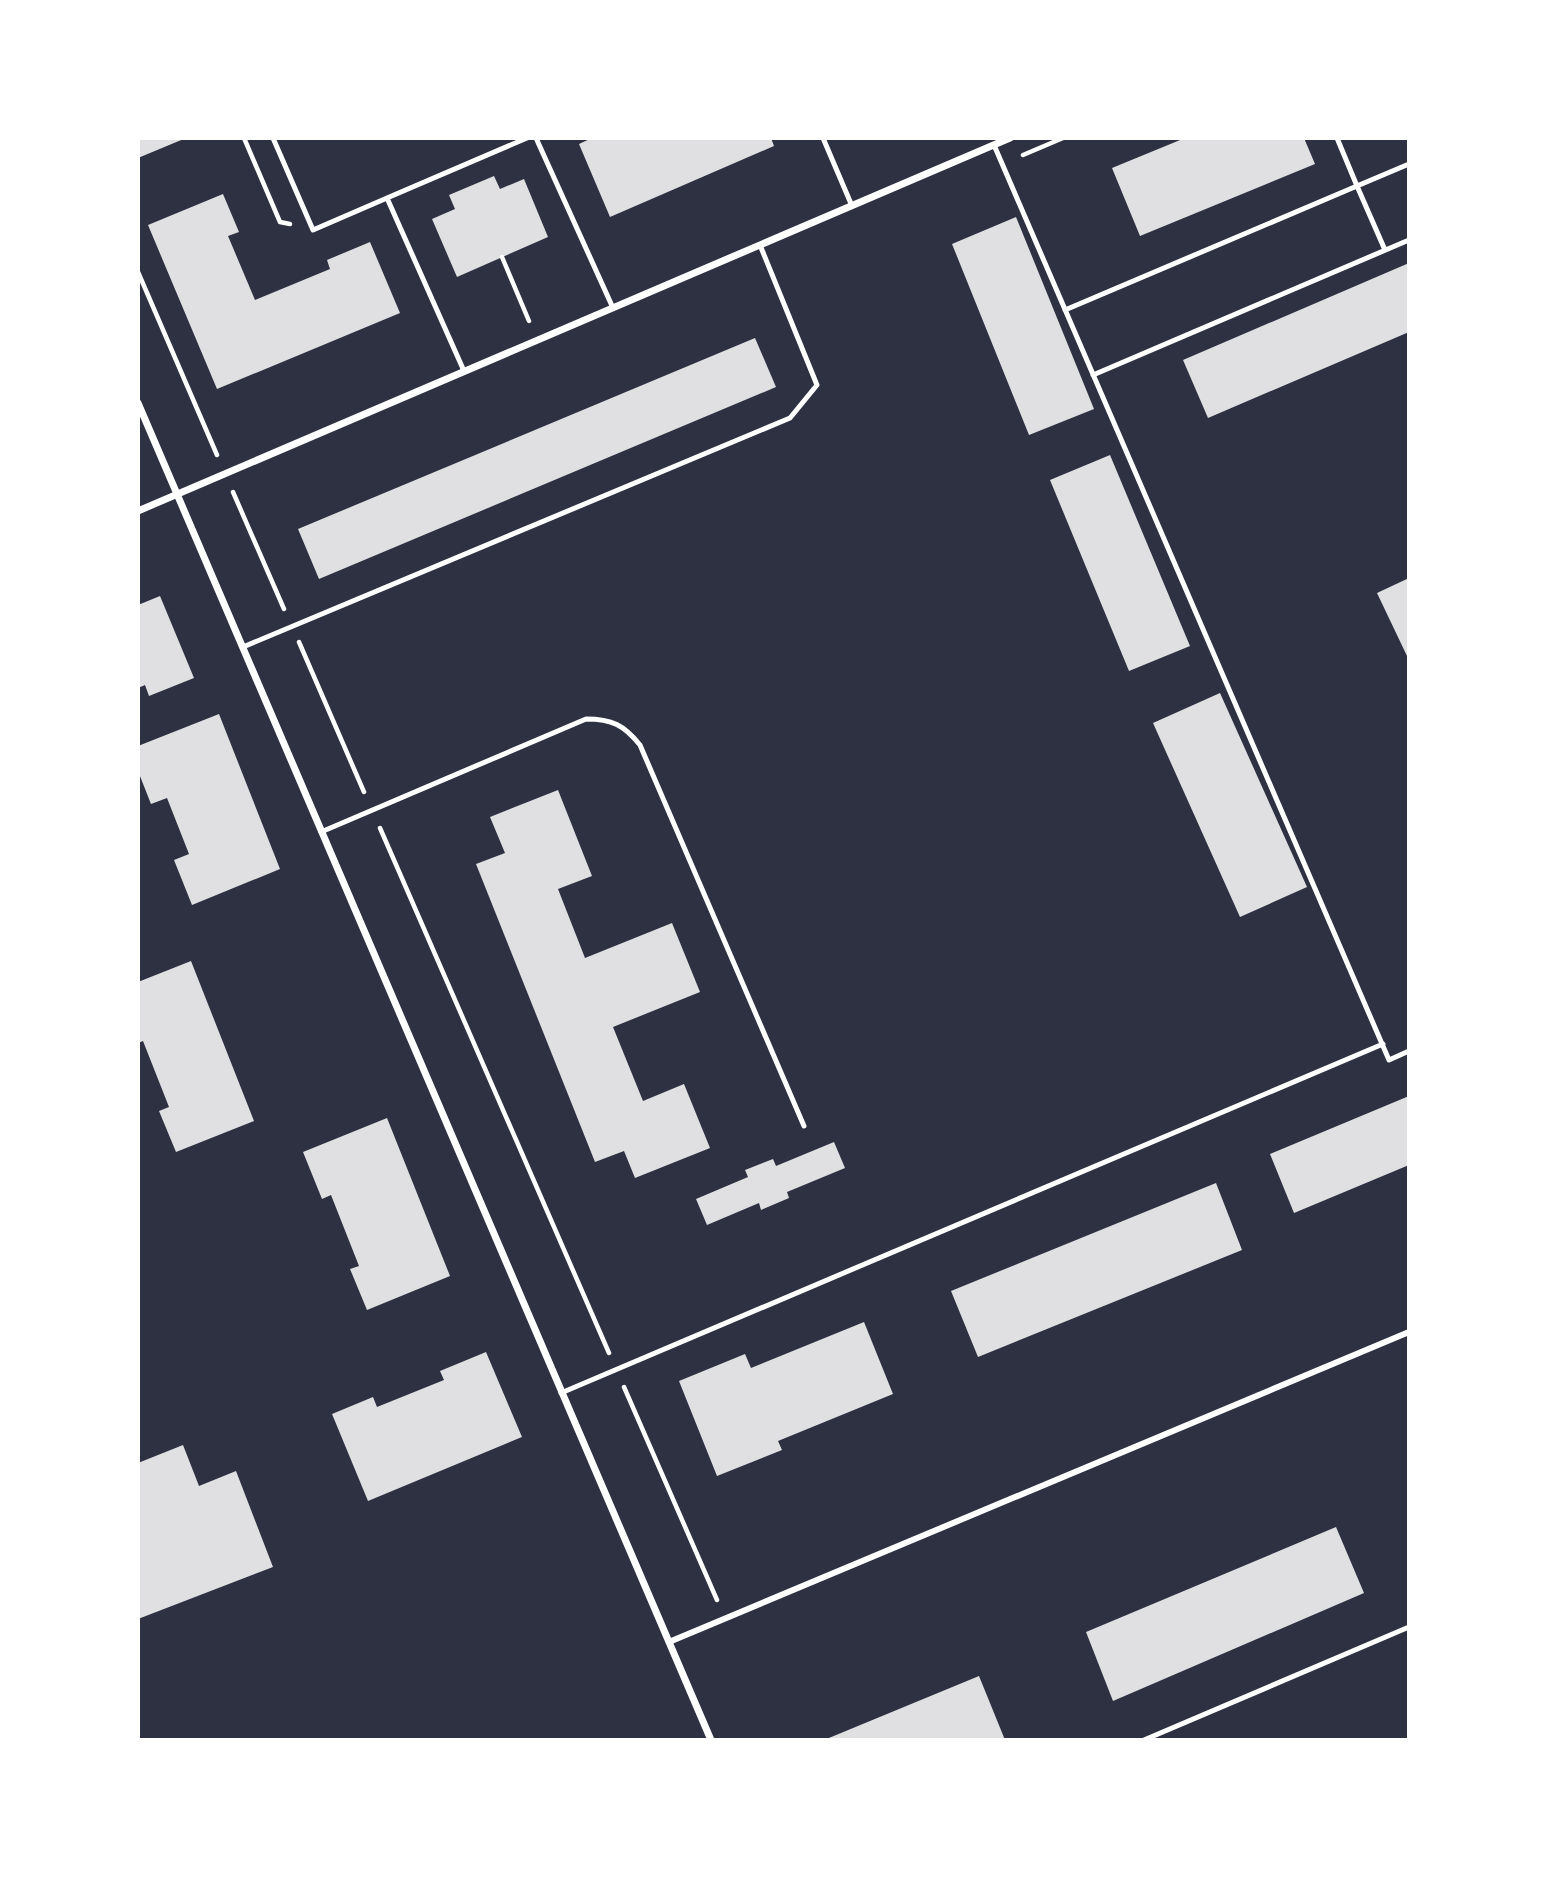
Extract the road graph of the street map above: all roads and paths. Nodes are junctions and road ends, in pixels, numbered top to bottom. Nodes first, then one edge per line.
1 (273, 138) edge
2 (527, 138) edge
3 (536, 138) edge
4 (823, 138) edge
5 (1010, 138) edge
6 (1337, 138) edge
7 (994, 145) junction
8 (1409, 164) edge
9 (1357, 186) junction
10 (387, 198) junction
11 (852, 206) junction
12 (1409, 240) edge
13 (760, 245) junction
14 (1385, 250) junction
15 (502, 257) dead end
16 (138, 272) edge
17 (613, 308) junction
18 (1065, 310) junction
19 (529, 322) dead end
20 (464, 372) junction
21 (1093, 375) junction
22 (138, 403) edge
23 (217, 456) dead end
24 (228, 481) dead end
25 (177, 495) junction
26 (138, 511) edge
27 (290, 622) dead end
28 (295, 635) dead end
29 (243, 647) junction
30 (368, 801) dead end
31 (379, 827) dead end
32 (321, 832) junction
33 (1383, 1044) junction
34 (1409, 1051) edge
35 (804, 1126) dead end
36 (1409, 1332) edge
37 (613, 1363) dead end
38 (619, 1376) dead end
39 (561, 1393) junction
40 (725, 1619) junction
41 (1409, 1627) edge
42 (669, 1642) junction
43 (710, 1740) edge
44 (1144, 1740) edge

1 - 10 lane
2 - 10 lane
3 - 17 lane
4 - 11 lane
5 - 7 street
6 - 9 lane
7 - 11 street
7 - 18 lane
8 - 9 lane
9 - 14 lane
9 - 18 lane
10 - 20 lane
11 - 13 street
12 - 14 lane
13 - 17 street
13 - 29 lane
14 - 21 lane
15 - 19 path
16 - 23 path
17 - 20 street
18 - 21 lane
20 - 25 street
21 - 33 lane
22 - 25 street
24 - 27 path
25 - 26 street
25 - 29 street
28 - 30 path
29 - 32 street
31 - 37 path
32 - 35 lane
32 - 39 street
33 - 34 lane
33 - 39 lane
36 - 40 street
38 - 40 path
39 - 42 street
40 - 42 street
41 - 44 lane
42 - 43 street

